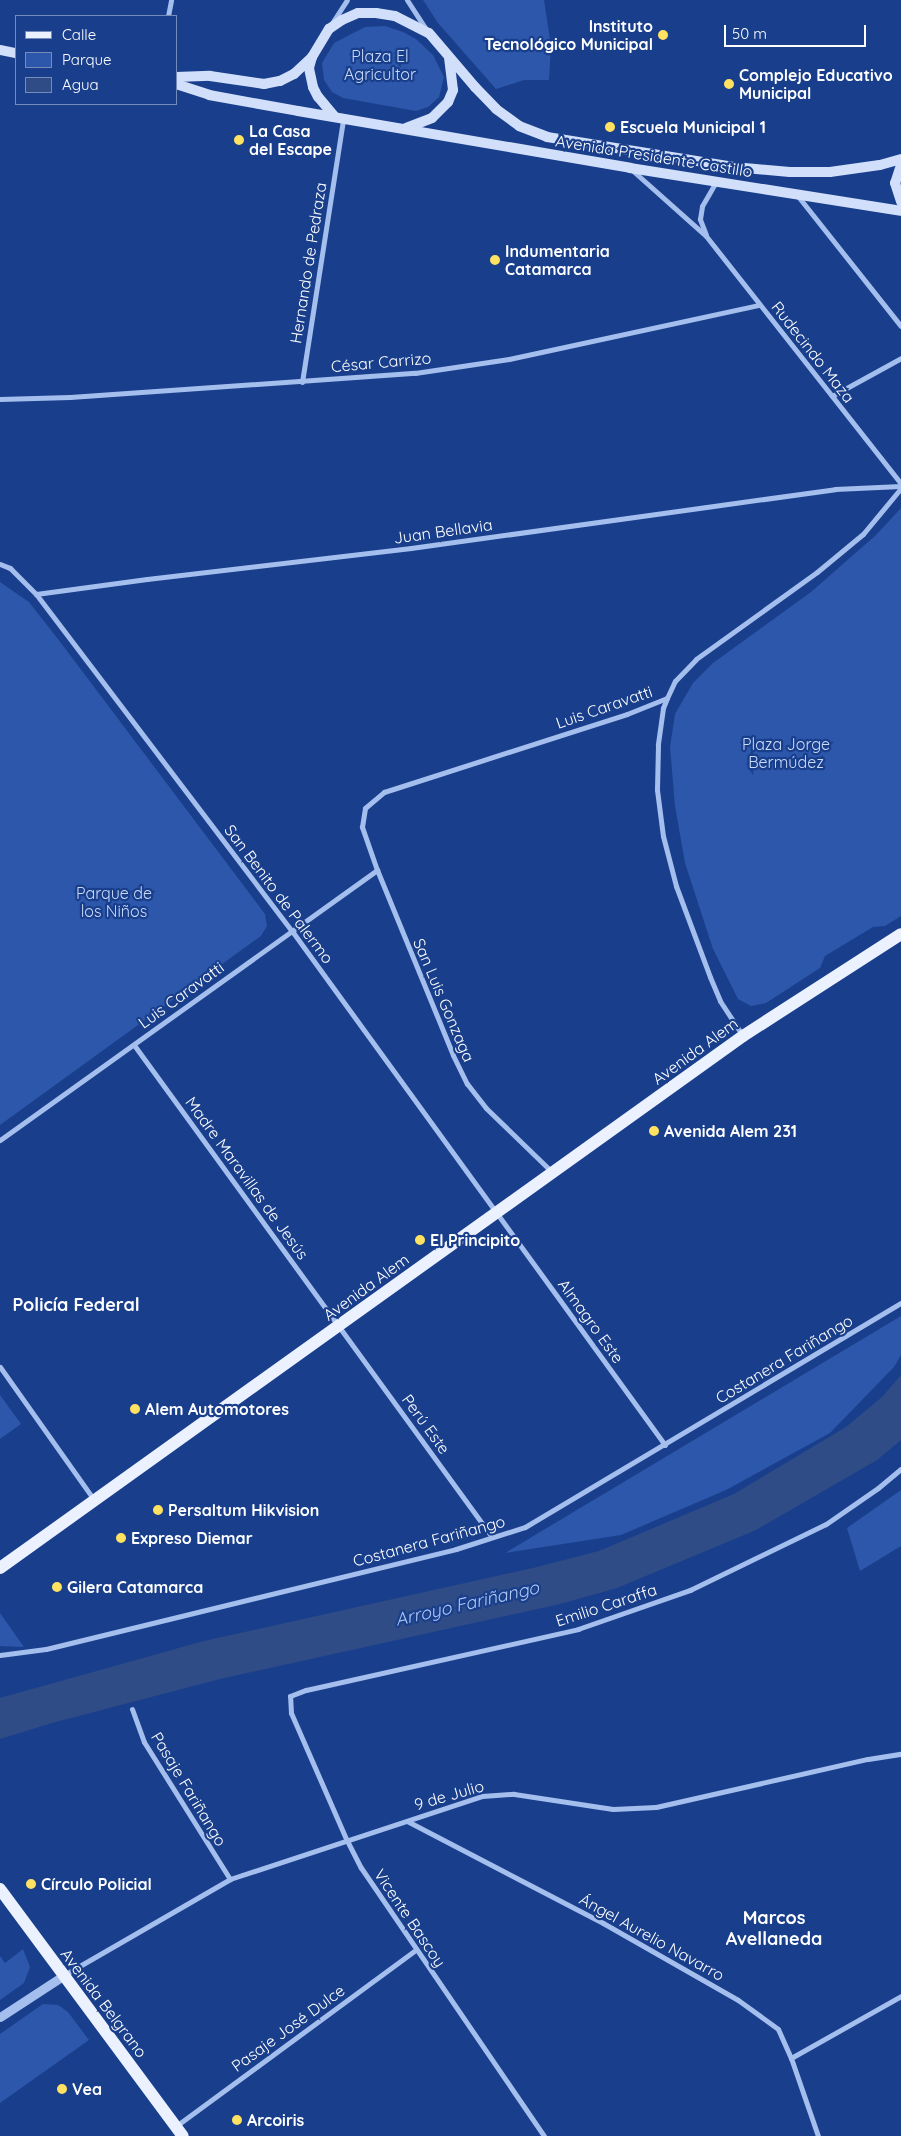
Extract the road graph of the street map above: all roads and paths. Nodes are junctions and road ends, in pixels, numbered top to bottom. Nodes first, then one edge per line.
1 (171, 0) edge
2 (346, 0) edge
3 (407, 0) edge
4 (168, 15) edge
5 (329, 29) junction
6 (429, 33) junction
7 (0, 50) edge
8 (15, 53) edge
9 (312, 57) junction
10 (449, 58) junction
11 (178, 77) edge
12 (178, 85) edge
13 (339, 118) junction
14 (403, 129) junction
15 (901, 159) edge
16 (901, 165) edge
17 (630, 168) junction
18 (716, 182) junction
19 (797, 195) junction
20 (901, 202) edge
21 (901, 211) edge
22 (706, 236) junction
23 (759, 305) junction
24 (901, 326) edge
25 (901, 358) edge
26 (302, 382) junction
27 (832, 396) junction
28 (0, 398) edge
29 (901, 486) edge
30 (0, 564) edge
31 (36, 594) junction
32 (667, 698) junction
33 (365, 808) joint
34 (377, 870) junction
35 (292, 931) junction
36 (901, 934) edge
37 (743, 1036) junction
38 (134, 1045) junction
39 (0, 1140) edge
40 (553, 1172) junction
41 (498, 1212) junction
42 (901, 1303) edge
43 (340, 1325) junction
44 (0, 1367) edge
45 (665, 1445) junction
46 (901, 1470) edge
47 (95, 1501) junction
48 (492, 1537) junction
49 (0, 1568) edge
50 (0, 1655) edge
51 (290, 1696) joint
52 (132, 1709) dead end
53 (901, 1754) edge
54 (408, 1821) junction
55 (347, 1841) junction
56 (230, 1879) junction
57 (0, 1889) edge
58 (416, 1950) junction
59 (63, 1976) junction
60 (901, 1996) edge
61 (0, 2017) edge
62 (791, 2058) junction
63 (180, 2131) edge
64 (544, 2136) edge
65 (818, 2136) edge

1 - 4 street
2 - 5 street
3 - 6 street
5 - 6 main road
5 - 9 main road
6 - 10 main road
7 - 8 main road
9 - 11 main road
9 - 13 main road
10 - 14 main road
10 - 15 main road, Avenida Presidente Castillo
12 - 13 main road
13 - 14 main road
13 - 26 street, Hernando de Pedraza
14 - 17 main road, Avenida Presidente Castillo
16 - 20 main road
17 - 18 main road, Avenida Presidente Castillo
17 - 22 street, Rudecindo Maza
18 - 19 main road, Avenida Presidente Castillo
18 - 22 street, Rudecindo Maza
19 - 21 main road, Avenida Presidente Castillo
19 - 24 street
22 - 23 street, Rudecindo Maza
23 - 26 street, César Carrizo
23 - 27 street, Rudecindo Maza
25 - 27 street
26 - 28 street, César Carrizo
27 - 29 street, Rudecindo Maza
29 - 31 street, Juan Bellavia
29 - 32 street, Luis Caravatti
30 - 31 street
31 - 35 street, San Benito de Palermo
32 - 33 street, Luis Caravatti
32 - 37 street
33 - 34 street, San Luis Gonzaga
34 - 35 street, Luis Caravatti
34 - 40 street, San Luis Gonzaga
35 - 38 street, Luis Caravatti
35 - 41 street, San Benito de Palermo
36 - 37 main road, Avenida Alem
37 - 40 main road, Avenida Alem
38 - 39 street, Luis Caravatti
38 - 43 street, Madre Maravillas de Jesús
40 - 41 main road, Avenida Alem
41 - 43 main road, Avenida Alem
41 - 45 street, Almagro Este
42 - 45 street, Costanera Fariñango
43 - 47 main road, Avenida Alem
43 - 48 street, Perú Este
44 - 47 street
45 - 48 street, Costanera Fariñango
46 - 51 street, Emilio Caraffa
47 - 49 main road, Avenida Alem
48 - 50 street, Costanera Fariñango
51 - 55 street, Vicente Bascoy
52 - 56 street, Pasaje Fariñango
53 - 54 street, 9 de Julio
54 - 55 street, 9 de Julio
54 - 62 street, Ángel Aurelio Navarro
55 - 56 street, 9 de Julio
55 - 58 street, Vicente Bascoy
56 - 59 street, 9 de Julio
57 - 59 main road, Avenida Belgrano
58 - 63 street, Pasaje José Dulce
58 - 64 street, Vicente Bascoy
59 - 61 street
59 - 63 main road, Avenida Belgrano
60 - 62 street
62 - 65 street, Ángel Aurelio Navarro

